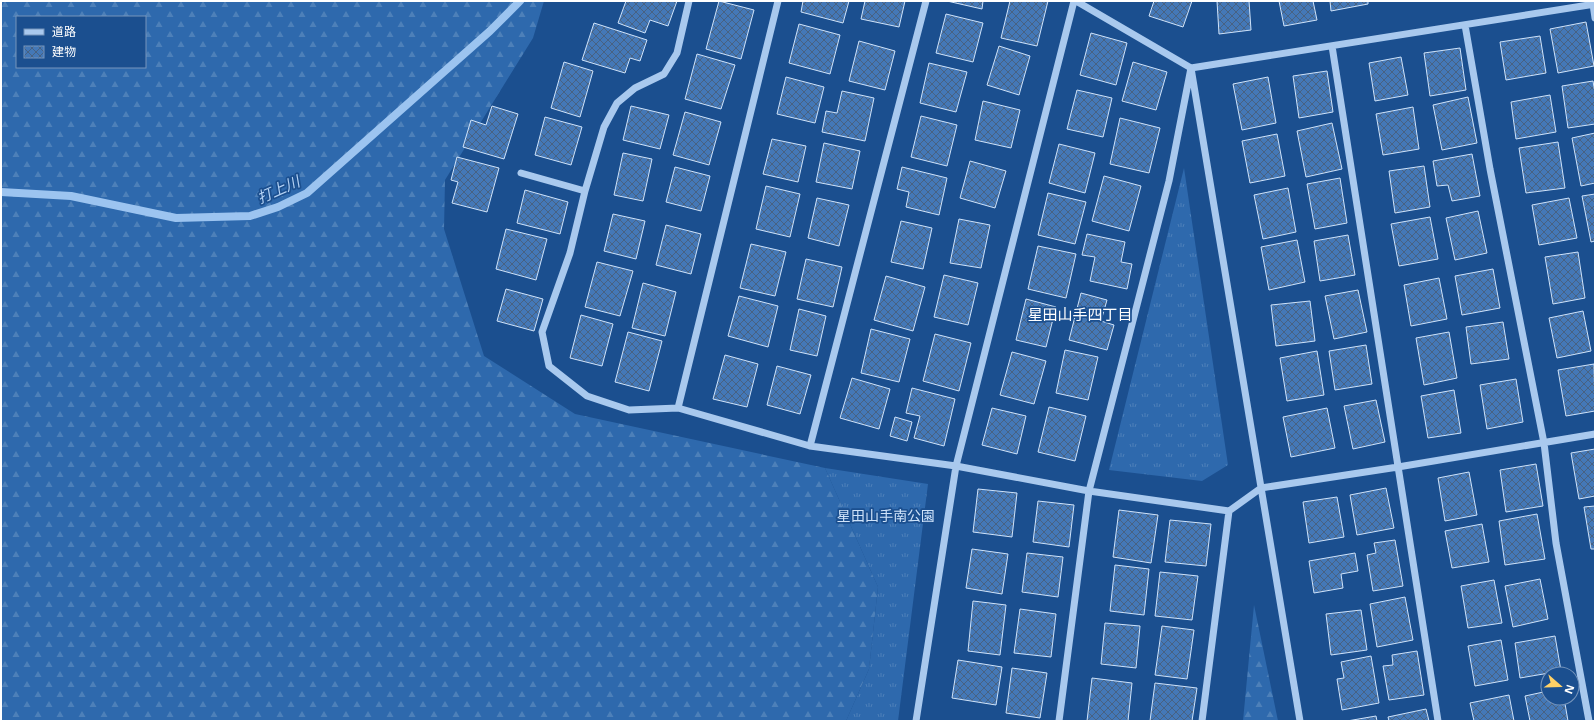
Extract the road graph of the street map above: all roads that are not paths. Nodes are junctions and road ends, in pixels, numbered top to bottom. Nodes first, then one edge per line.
1 (689, 1) edge
2 (778, 1) edge
3 (926, 1) edge
4 (1075, 1) edge
5 (1594, 4) edge
6 (1595, 18) edge
7 (1466, 25) junction
8 (1332, 46) junction
9 (1191, 68) junction
10 (521, 173) dead end
11 (585, 191) junction
12 (678, 408) junction
13 (1595, 434) edge
14 (1544, 443) junction
15 (810, 446) junction
16 (956, 466) junction
17 (1398, 468) junction
18 (1261, 488) junction
19 (1089, 491) junction
20 (1229, 511) junction
21 (916, 721) edge
22 (1059, 721) edge
23 (1202, 721) edge
24 (1300, 721) edge
25 (1438, 721) edge
26 (1589, 721) edge

1 - 11 street
2 - 12 street
3 - 15 street
4 - 9 street
4 - 16 street
5 - 6 street
5 - 7 street
7 - 8 street
7 - 14 street
8 - 9 street
8 - 17 street
9 - 18 street
9 - 19 street
10 - 11 street
11 - 12 street
12 - 15 street
13 - 14 street
14 - 17 street
14 - 26 street
15 - 16 street
16 - 19 street
16 - 21 street
17 - 18 street
17 - 25 street
18 - 20 street
18 - 24 street
19 - 20 street
19 - 22 street
20 - 23 street

